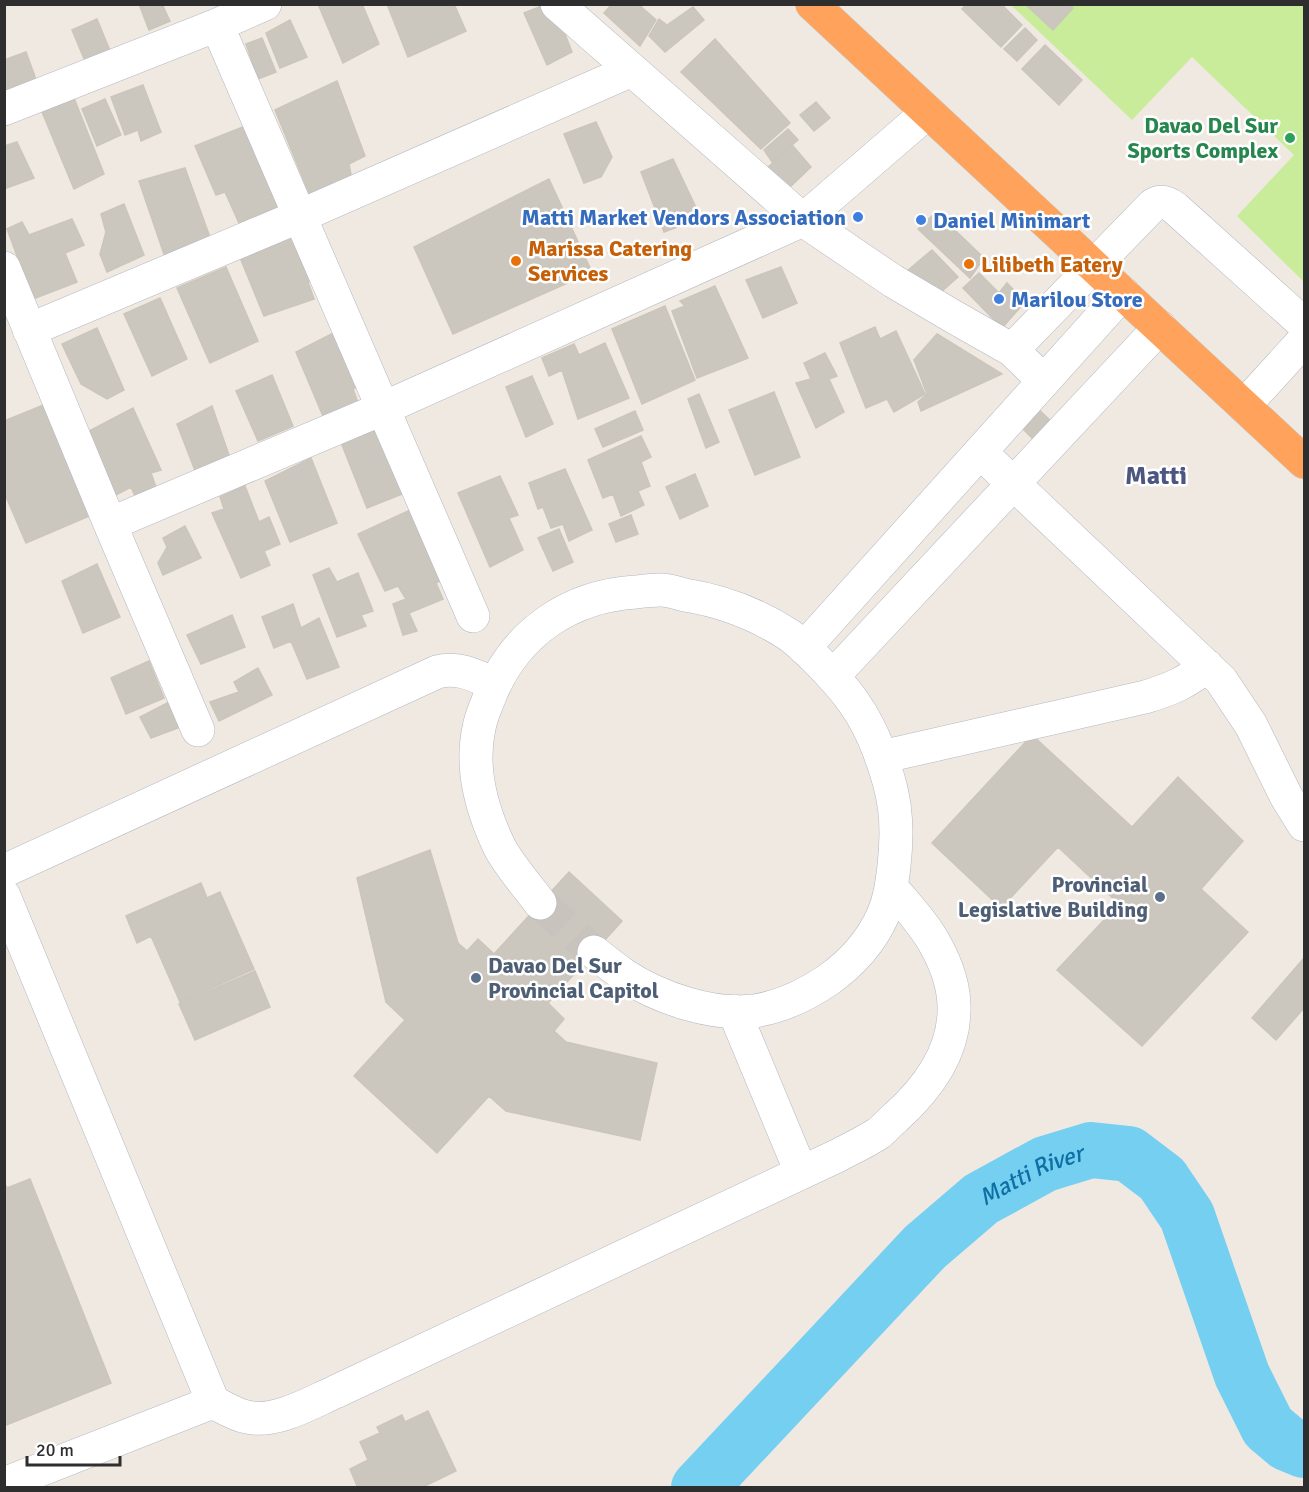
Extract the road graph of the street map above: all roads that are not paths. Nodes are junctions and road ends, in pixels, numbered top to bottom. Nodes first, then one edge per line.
1 (265, 4) edge
2 (557, 4) edge
3 (812, 4) edge
4 (217, 25) junction
5 (632, 70) junction
6 (4, 108) edge
7 (928, 112) junction
8 (300, 216) junction
9 (803, 220) junction
10 (1094, 266) junction
11 (4, 268) edge
12 (1123, 293) junction
13 (1305, 324) edge
14 (1160, 327) junction
15 (29, 330) junction
16 (1305, 340) edge
17 (1012, 350) junction
18 (1044, 381) junction
19 (1244, 405) junction
20 (384, 408) junction
21 (980, 452) junction
22 (1305, 462) edge
23 (1013, 483) junction
24 (110, 524) junction
25 (473, 616) dead end
26 (804, 648) junction
27 (1207, 666) junction
28 (833, 675) junction
29 (495, 684) junction
30 (198, 730) dead end
31 (881, 757) junction
32 (1305, 825) edge
33 (4, 871) edge
34 (892, 888) junction
35 (4, 896) edge
36 (540, 903) tunnel mouth
37 (594, 952) tunnel mouth
38 (734, 1011) junction
39 (801, 1173) junction
40 (213, 1402) junction
41 (4, 1484) edge

1 - 4 street
2 - 5 street
3 - 7 highway
4 - 6 street
4 - 8 street
5 - 8 street
5 - 9 street
7 - 9 street
7 - 10 highway
8 - 15 street
8 - 20 street
9 - 17 street
9 - 20 street
10 - 12 highway
10 - 13 street
10 - 17 street
11 - 15 street
12 - 14 highway
12 - 18 street
14 - 19 highway
14 - 23 street
15 - 24 street
16 - 19 street
17 - 18 street
18 - 21 street
19 - 22 highway
20 - 24 street
20 - 25 street
21 - 23 street
21 - 26 street
23 - 27 street
23 - 28 street
24 - 30 street
26 - 28 street
26 - 29 street
27 - 31 street
27 - 32 street
28 - 31 street
29 - 33 street
29 - 36 street
31 - 34 street
34 - 38 street
34 - 39 street
35 - 40 street
37 - 38 street
38 - 39 street
39 - 40 street
40 - 41 street

